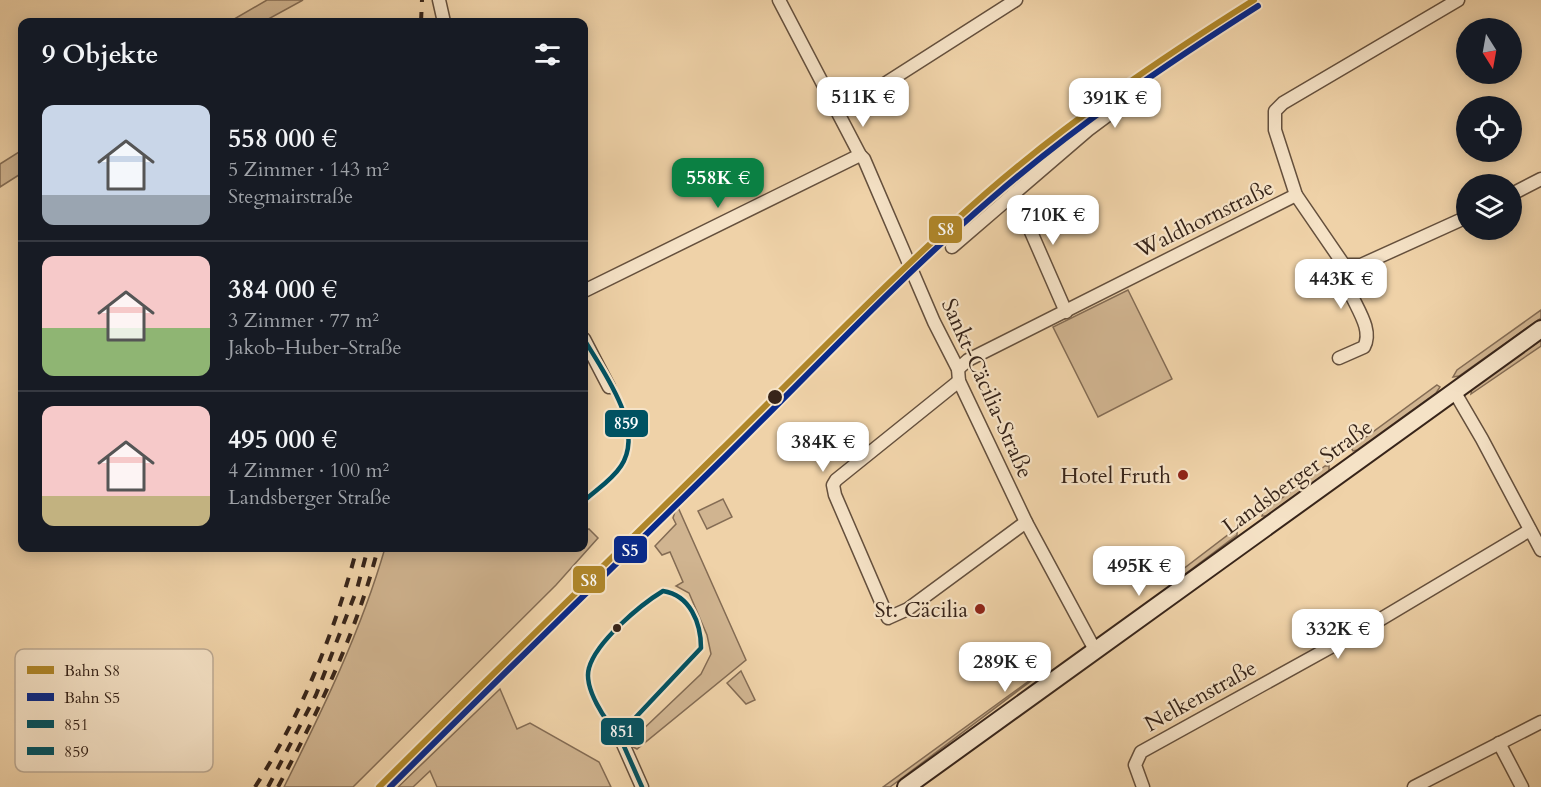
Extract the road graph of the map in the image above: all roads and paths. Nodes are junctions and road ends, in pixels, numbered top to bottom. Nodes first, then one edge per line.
1 (439, 0) edge
2 (779, 0) edge
3 (1016, 0) edge
4 (1458, 0) edge
5 (443, 18) edge
6 (1143, 89) dead end
7 (839, 113) junction
8 (860, 155) junction
9 (1541, 179) edge
10 (1522, 189) edge
11 (1014, 193) junction
12 (1296, 195) junction
13 (1456, 222) edge
14 (952, 247) dead end
15 (1344, 266) junction
16 (588, 289) edge
17 (1066, 312) junction
18 (1541, 329) edge
19 (588, 347) edge
20 (1339, 358) dead end
21 (958, 375) junction
22 (609, 387) dead end
23 (1454, 391) junction
24 (1026, 522) junction
25 (1530, 530) junction
26 (1541, 550) edge
27 (1095, 650) junction
28 (1541, 722) edge
29 (619, 735) dead end
30 (1499, 743) junction
31 (642, 787) edge
32 (906, 787) edge
33 (1143, 787) edge
34 (1414, 787) edge
35 (1522, 787) edge

1 - 5 street
2 - 7 street, Sankt-Cäcilia-Straße
3 - 7 street
4 - 12 street, Waldhornstraße
6 - 11 street
7 - 8 street, Sankt-Cäcilia-Straße
8 - 16 street
8 - 21 street, Sankt-Cäcilia-Straße
9 - 10 street
11 - 14 street
11 - 17 street
12 - 15 street, Waldhornstraße
12 - 17 street, Waldhornstraße
13 - 15 street
15 - 20 street, Waldhornstraße
17 - 21 street, Waldhornstraße
18 - 23 main road, Landsberger Straße
19 - 22 street
21 - 24 street, Sankt-Cäcilia-Straße
21 - 24 street, Waldhornstraße
23 - 25 street
23 - 27 main road, Landsberger Straße
24 - 27 street, Sankt-Cäcilia-Straße
25 - 26 street
25 - 33 street, Nelkenstraße
27 - 32 main road, Landsberger Straße
28 - 30 street
29 - 31 street
30 - 34 street
30 - 35 street

